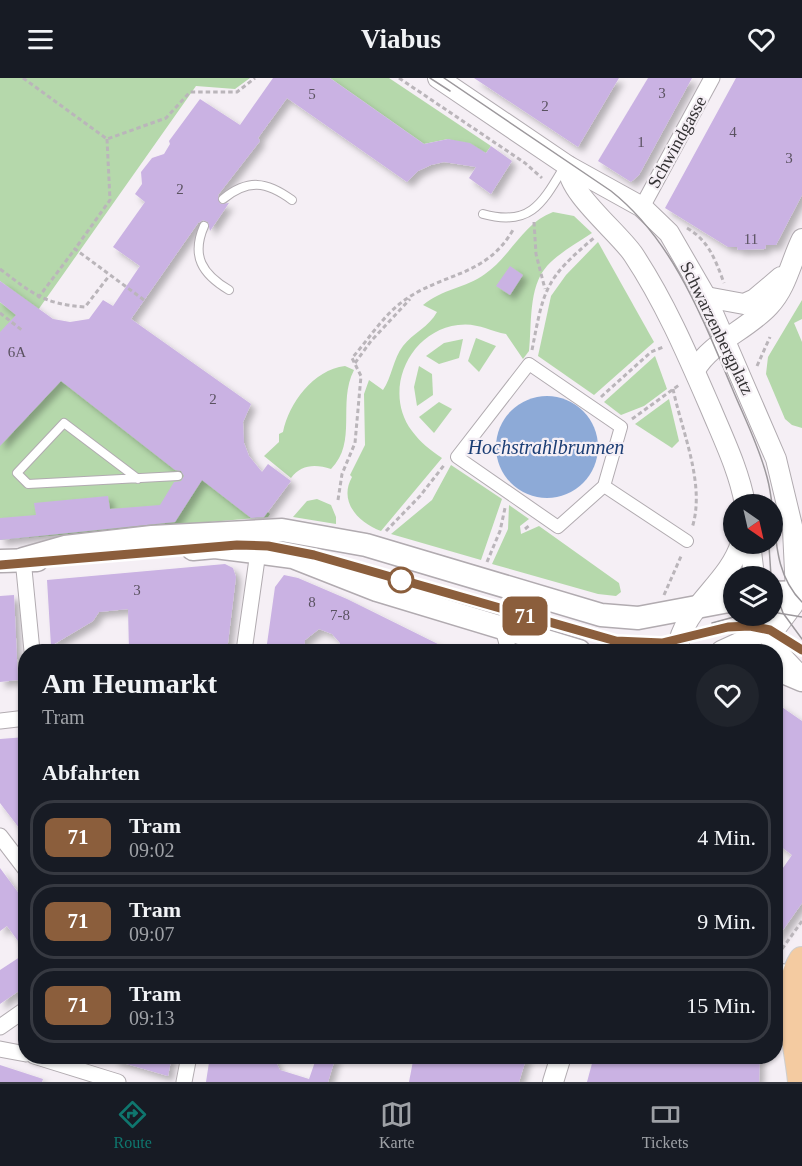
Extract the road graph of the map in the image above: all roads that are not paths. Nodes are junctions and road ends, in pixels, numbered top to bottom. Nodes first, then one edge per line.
1 (438, 78) edge
2 (712, 78) edge
3 (567, 166) junction
4 (223, 199) dead end
5 (292, 200) dead end
6 (642, 207) junction
7 (483, 214) dead end
8 (204, 226) dead end
9 (802, 239) edge
10 (795, 273) edge
11 (229, 290) dead end
12 (706, 297) junction
13 (726, 339) junction
14 (695, 370) junction
15 (178, 476) dead end
16 (138, 478) junction
17 (604, 486) junction
18 (735, 494) edge
19 (798, 526) edge
20 (687, 541) road end
21 (258, 552) junction
22 (802, 552) edge
23 (737, 554) edge
24 (23, 559) junction
25 (0, 561) edge
26 (799, 592) edge
27 (783, 593) edge
28 (723, 602) edge
29 (696, 608) junction
30 (783, 617) edge
31 (761, 626) edge
32 (765, 626) edge
33 (503, 629) junction
34 (31, 644) edge
35 (245, 644) edge
36 (507, 644) edge
37 (555, 644) edge
38 (679, 644) edge
39 (732, 644) edge
40 (775, 644) edge
41 (783, 658) edge
42 (783, 672) edge
43 (802, 679) edge
44 (18, 719) edge
45 (0, 721) edge
46 (0, 836) edge
47 (18, 860) edge
48 (794, 967) edge
49 (18, 1015) edge
50 (0, 1027) edge
51 (0, 1049) edge
52 (18, 1052) edge
53 (59, 1064) edge
54 (187, 1064) edge
55 (559, 1064) edge
56 (802, 1080) edge
57 (118, 1082) edge
58 (184, 1082) edge
59 (553, 1082) edge

1 - 3 street, Schwarzenbergplatz
2 - 6 street, Schwindgasse
3 - 6 street, Schwarzenbergplatz
3 - 7 lane
3 - 14 street
4 - 5 lane
6 - 12 street, Schwarzenbergplatz
8 - 11 lane
9 - 10 street
10 - 12 street
10 - 13 street
12 - 13 street, Schwarzenbergplatz
13 - 14 street
13 - 19 street, Schwarzenbergplatz
14 - 18 street
15 - 16 lane
16 - 16 lane
17 - 17 street
17 - 20 street
19 - 22 street, Schwarzenbergplatz
19 - 26 street, Schwarzenbergplatz
21 - 24 main road
21 - 33 main road
21 - 35 street
23 - 29 street
24 - 25 main road
24 - 29 main road
24 - 34 street
26 - 27 main road
26 - 30 street, Schwarzenbergplatz
28 - 29 main road
29 - 38 street
31 - 39 street, Schwarzenbergplatz
32 - 40 street
33 - 36 street
33 - 37 main road
41 - 43 street
42 - 43 main road
44 - 45 street
46 - 47 street
48 - 56 main road
49 - 50 street
51 - 52 street
53 - 57 street
54 - 58 street
55 - 59 street

